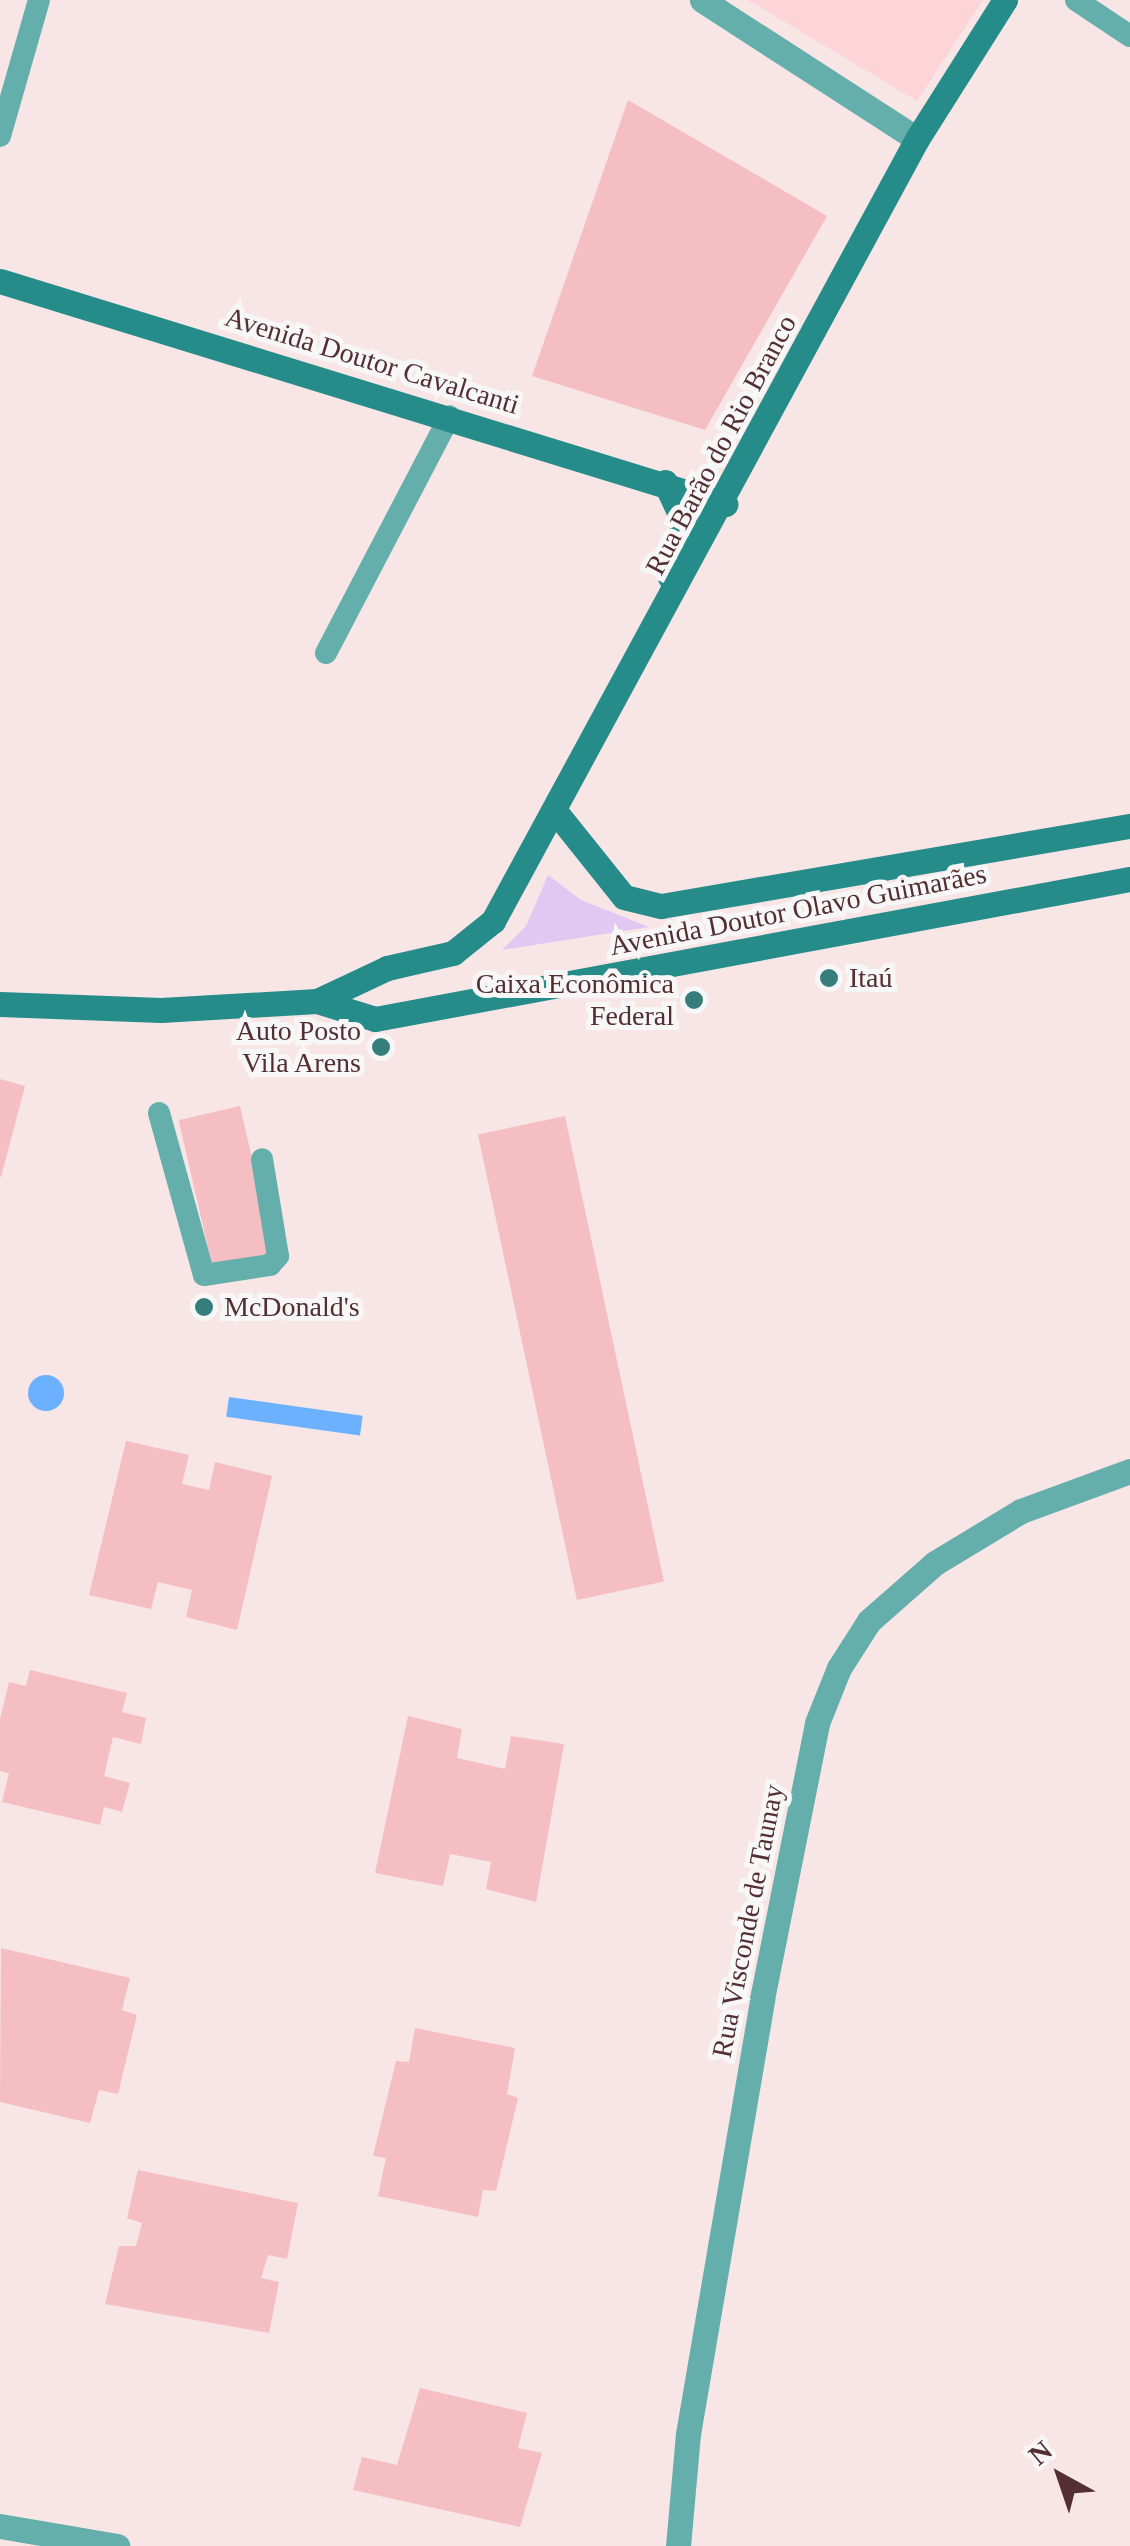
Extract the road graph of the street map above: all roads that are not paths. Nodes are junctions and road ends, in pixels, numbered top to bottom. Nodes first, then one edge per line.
1 (39, 0) edge
2 (702, 0) edge
3 (1005, 0) edge
4 (1076, 0) edge
5 (1130, 36) edge
6 (0, 136) edge
7 (917, 140) junction
8 (0, 280) edge
9 (450, 416) junction
10 (665, 482) junction
11 (725, 504) junction
12 (326, 653) dead end
13 (629, 678) junction
14 (555, 811) junction
15 (1130, 826) edge
16 (1130, 878) edge
17 (317, 1001) junction
18 (0, 1004) edge
19 (159, 1113) dead end
20 (262, 1160) dead end
21 (1130, 1471) edge
22 (0, 2526) edge
23 (117, 2546) edge
24 (678, 2546) edge

1 - 6 lane
2 - 7 street
3 - 7 main road, Rua Barão do Rio Branco
4 - 5 lane
7 - 11 main road, Rua Barão do Rio Branco
8 - 9 main road, Avenida Doutor Cavalcanti
9 - 10 main road, Avenida Doutor Cavalcanti
9 - 12 lane
10 - 11 main road, Avenida Doutor Cavalcanti
10 - 13 main road
11 - 13 main road, Rua Barão do Rio Branco
13 - 14 main road, Rua Barão do Rio Branco
14 - 15 main road, Avenida Doutor Olavo Guimarães
14 - 17 main road, Rua Barão do Rio Branco
16 - 17 main road, Avenida Doutor Olavo Guimarães
17 - 18 main road
19 - 20 lane
21 - 24 street, Rua Visconde de Taunay
22 - 23 street

